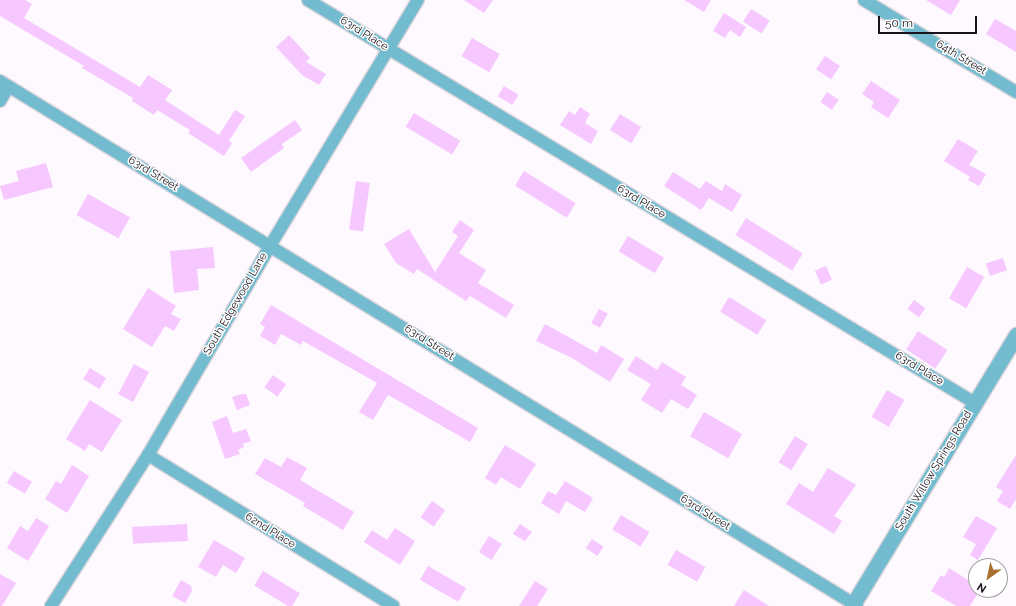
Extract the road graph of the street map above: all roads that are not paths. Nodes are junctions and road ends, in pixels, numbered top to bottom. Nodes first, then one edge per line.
1 (308, 0) edge
2 (418, 0) edge
3 (864, 0) edge
4 (388, 49) junction
5 (4, 84) edge
6 (1016, 92) edge
7 (0, 101) edge
8 (270, 246) junction
9 (1016, 335) edge
10 (975, 403) junction
11 (148, 455) junction
12 (854, 605) edge
13 (51, 606) edge
14 (393, 606) edge

1 - 4 street, 63rd Place
2 - 4 street, South Edgewood Lane
3 - 6 street, 64th Street
4 - 8 street, South Edgewood Lane
4 - 10 street, 63rd Place
5 - 7 street
5 - 8 street, 63rd Street
8 - 11 street, South Edgewood Lane
8 - 12 street, 63rd Street
9 - 10 street, South Willow Springs Road
10 - 12 street, South Willow Springs Road
11 - 13 street, South Edgewood Lane
11 - 14 street, 62nd Place

